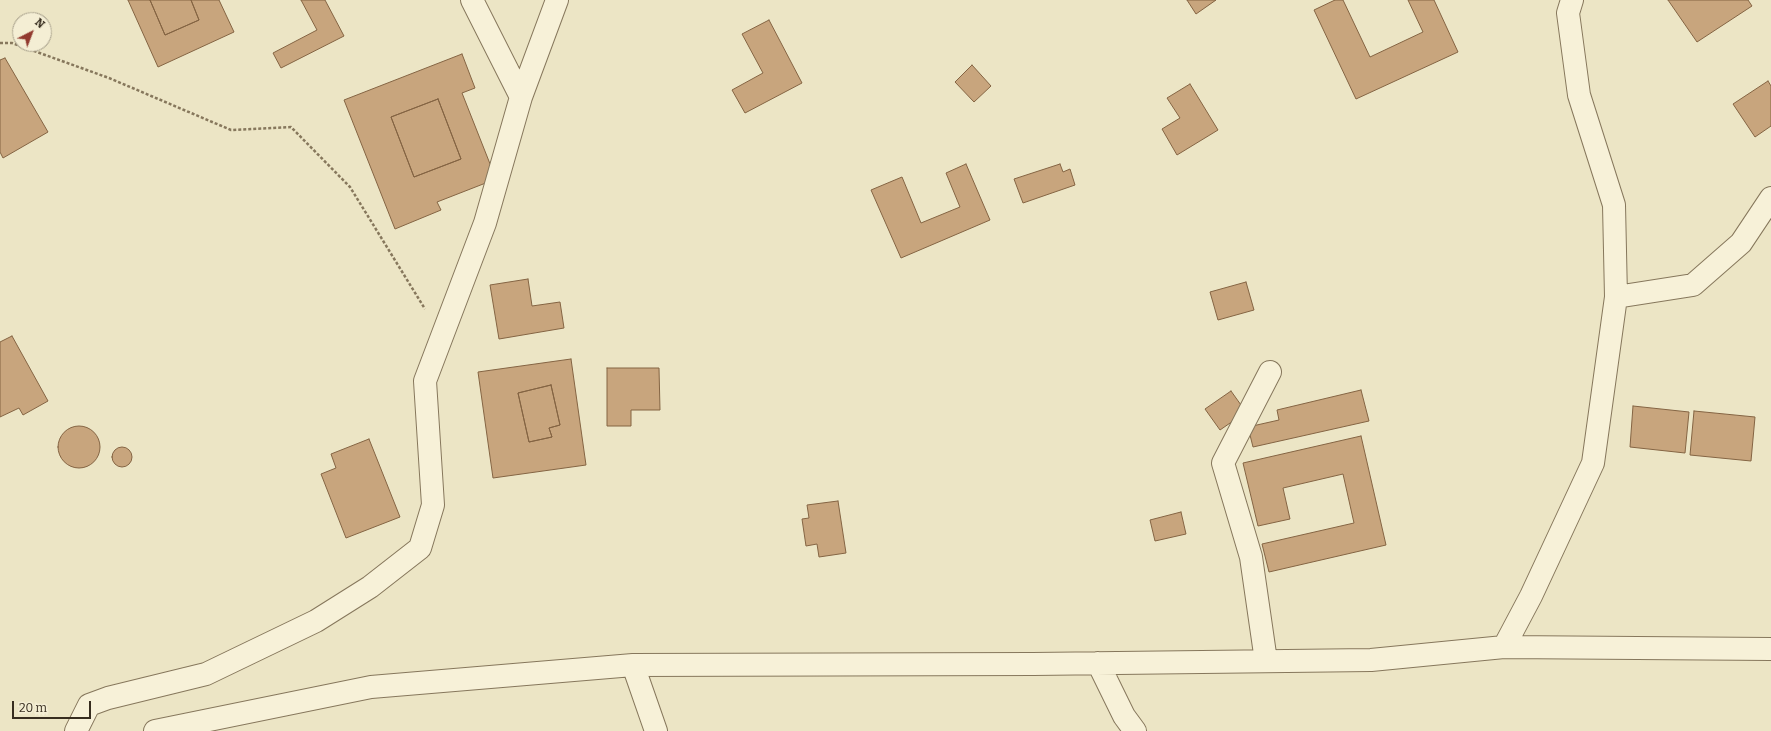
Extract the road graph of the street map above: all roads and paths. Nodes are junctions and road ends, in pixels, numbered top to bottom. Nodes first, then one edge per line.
1 (472, 0) edge
2 (557, 0) edge
3 (1572, 0) edge
4 (0, 43) edge
5 (521, 97) junction
6 (1771, 198) edge
7 (1616, 297) junction
8 (442, 337) junction
9 (1270, 372) dead end
10 (1504, 647) junction
11 (1771, 649) edge
12 (1266, 661) junction
13 (1098, 663) junction
14 (633, 665) junction
15 (76, 731) edge
16 (155, 731) edge
17 (656, 731) edge
18 (1136, 731) edge

1 - 5 street
2 - 5 street
3 - 7 street
4 - 8 path
5 - 8 street
6 - 7 street
7 - 10 street
8 - 15 street
9 - 12 street
10 - 11 street
10 - 12 street
12 - 13 street
13 - 14 street
13 - 18 street
14 - 16 street
14 - 17 street

